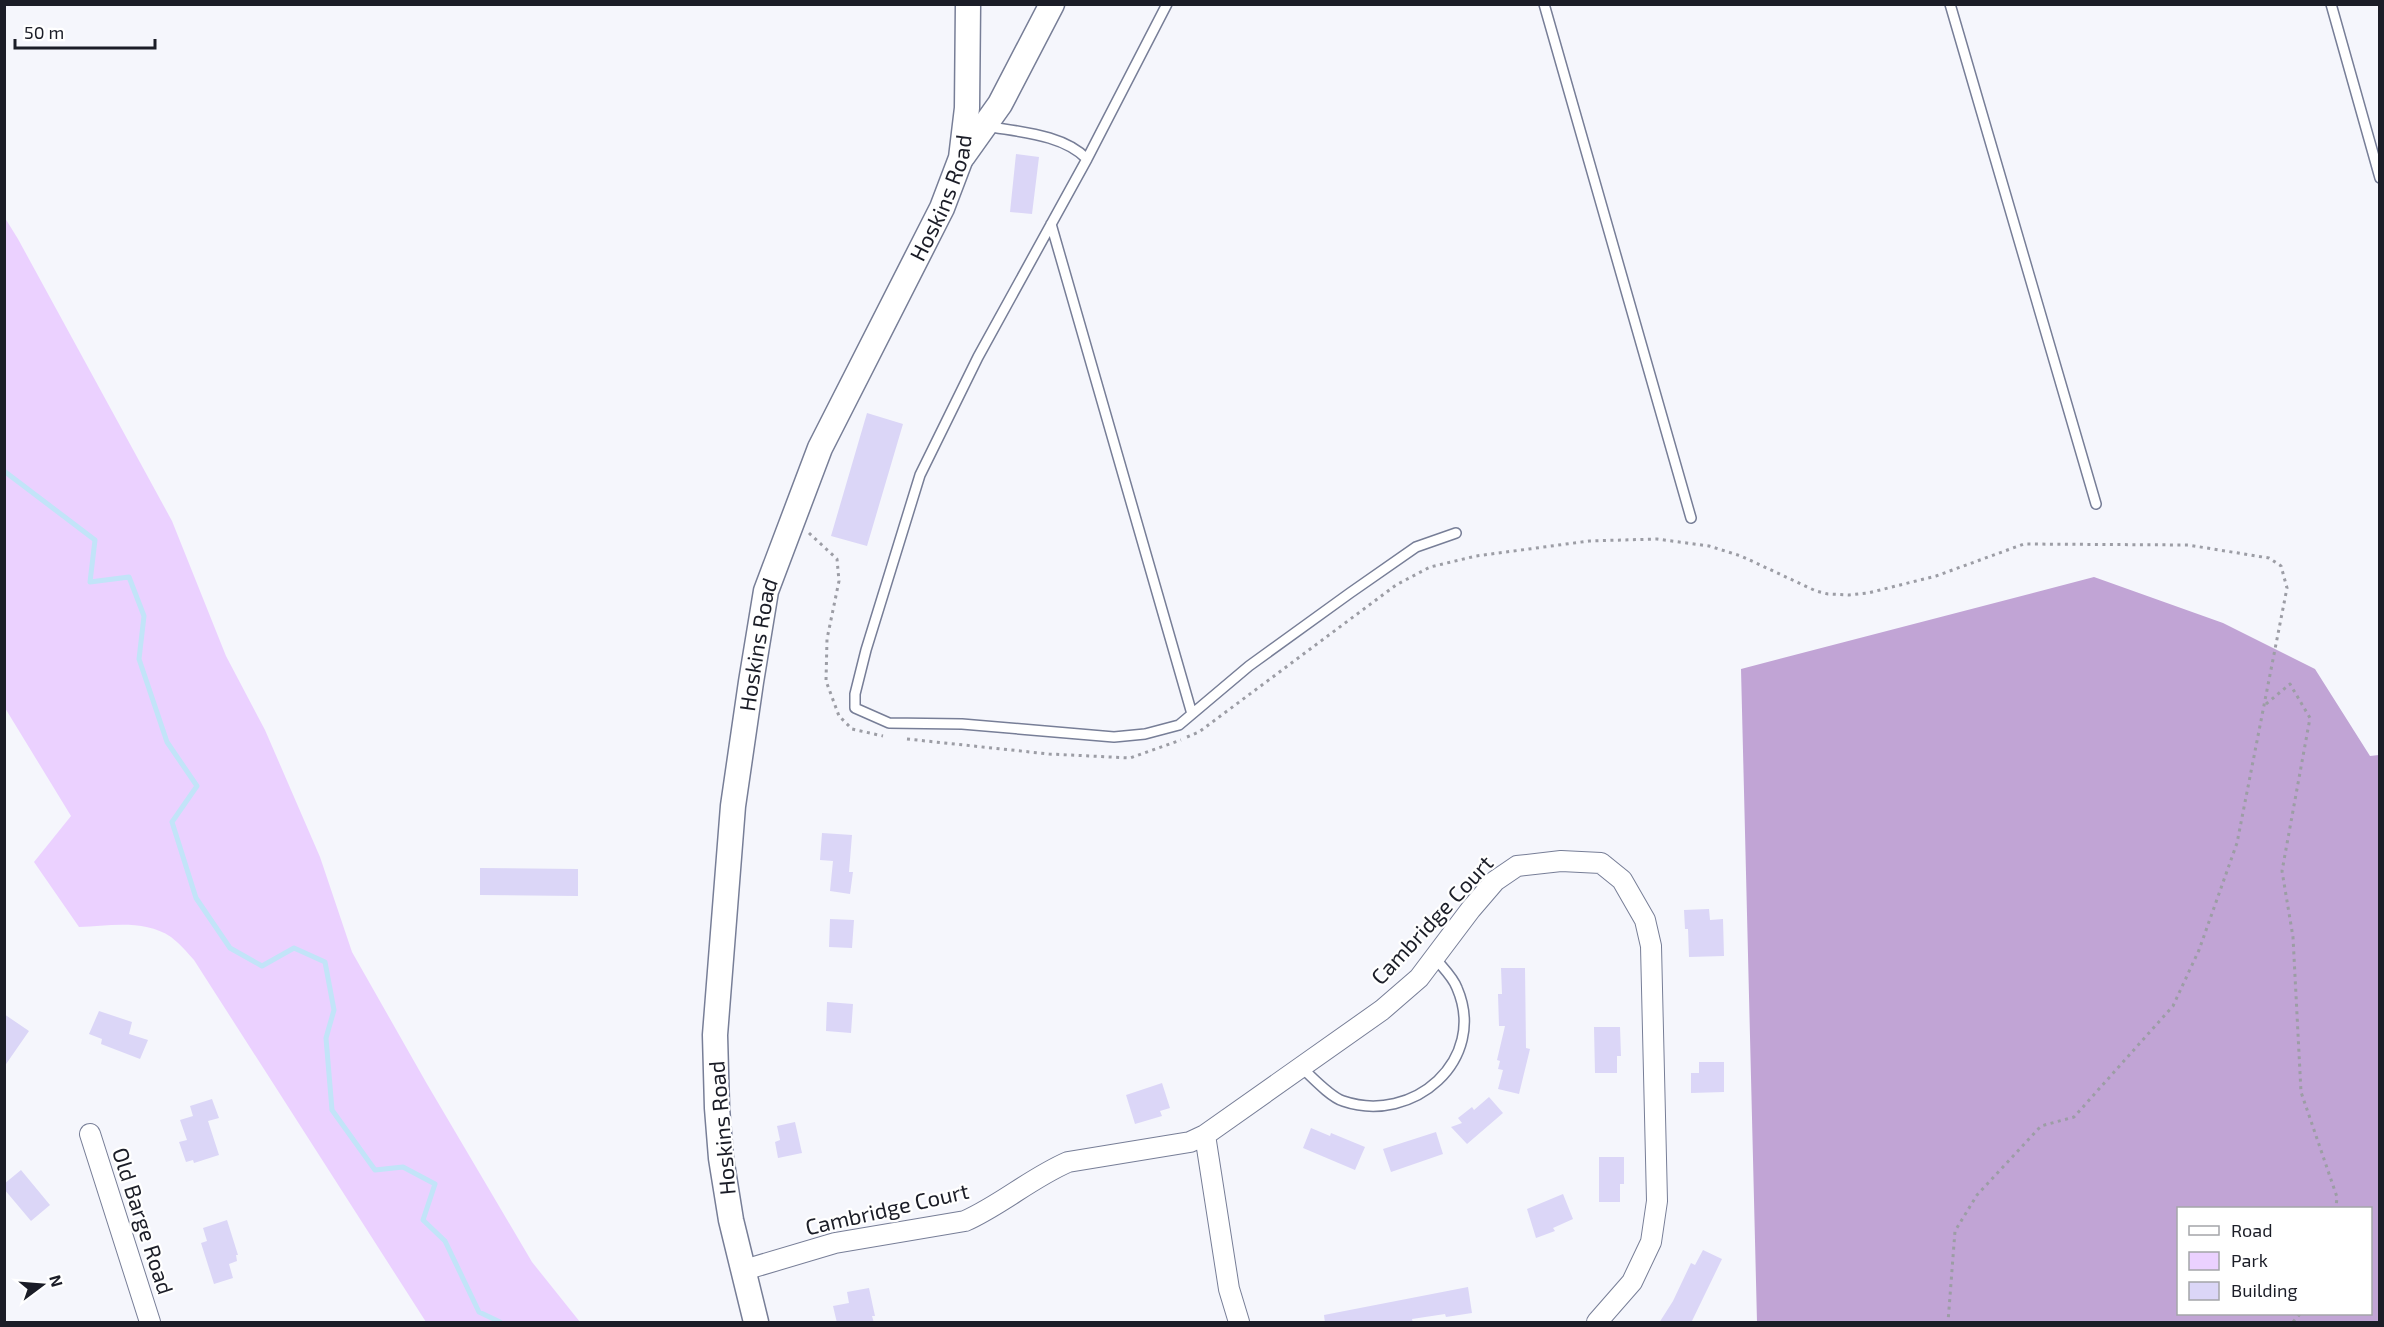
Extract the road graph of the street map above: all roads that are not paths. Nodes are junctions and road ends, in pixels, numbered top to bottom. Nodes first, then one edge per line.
1 (968, 4) edge
2 (1052, 4) edge
3 (1167, 4) edge
4 (1544, 4) edge
5 (1950, 4) edge
6 (2331, 4) edge
7 (985, 126) junction
8 (962, 158) junction
9 (1087, 159) junction
10 (2379, 178) edge
11 (1051, 224) junction
12 (2096, 504) dead end
13 (1691, 518) dead end
14 (1456, 533) dead end
15 (1192, 714) junction
16 (1435, 958) junction
17 (1300, 1066) junction
18 (90, 1134) dead end
19 (1205, 1135) junction
20 (744, 1270) junction
21 (150, 1323) edge
22 (756, 1323) edge
23 (1239, 1323) edge
24 (1597, 1323) edge

1 - 8 street, Hoskins Road
2 - 7 street
3 - 9 lane
4 - 13 lane
5 - 12 lane
6 - 10 lane
7 - 8 street
7 - 9 lane
8 - 20 street, Hoskins Road
9 - 11 lane
11 - 15 lane
11 - 15 lane
14 - 15 lane
16 - 17 street, Cambridge Court
16 - 17 lane
16 - 24 street, Cambridge Court
17 - 19 street, Cambridge Court
18 - 21 street, Old Barge Road
19 - 20 street, Cambridge Court
19 - 23 street
20 - 22 street, Hoskins Road

